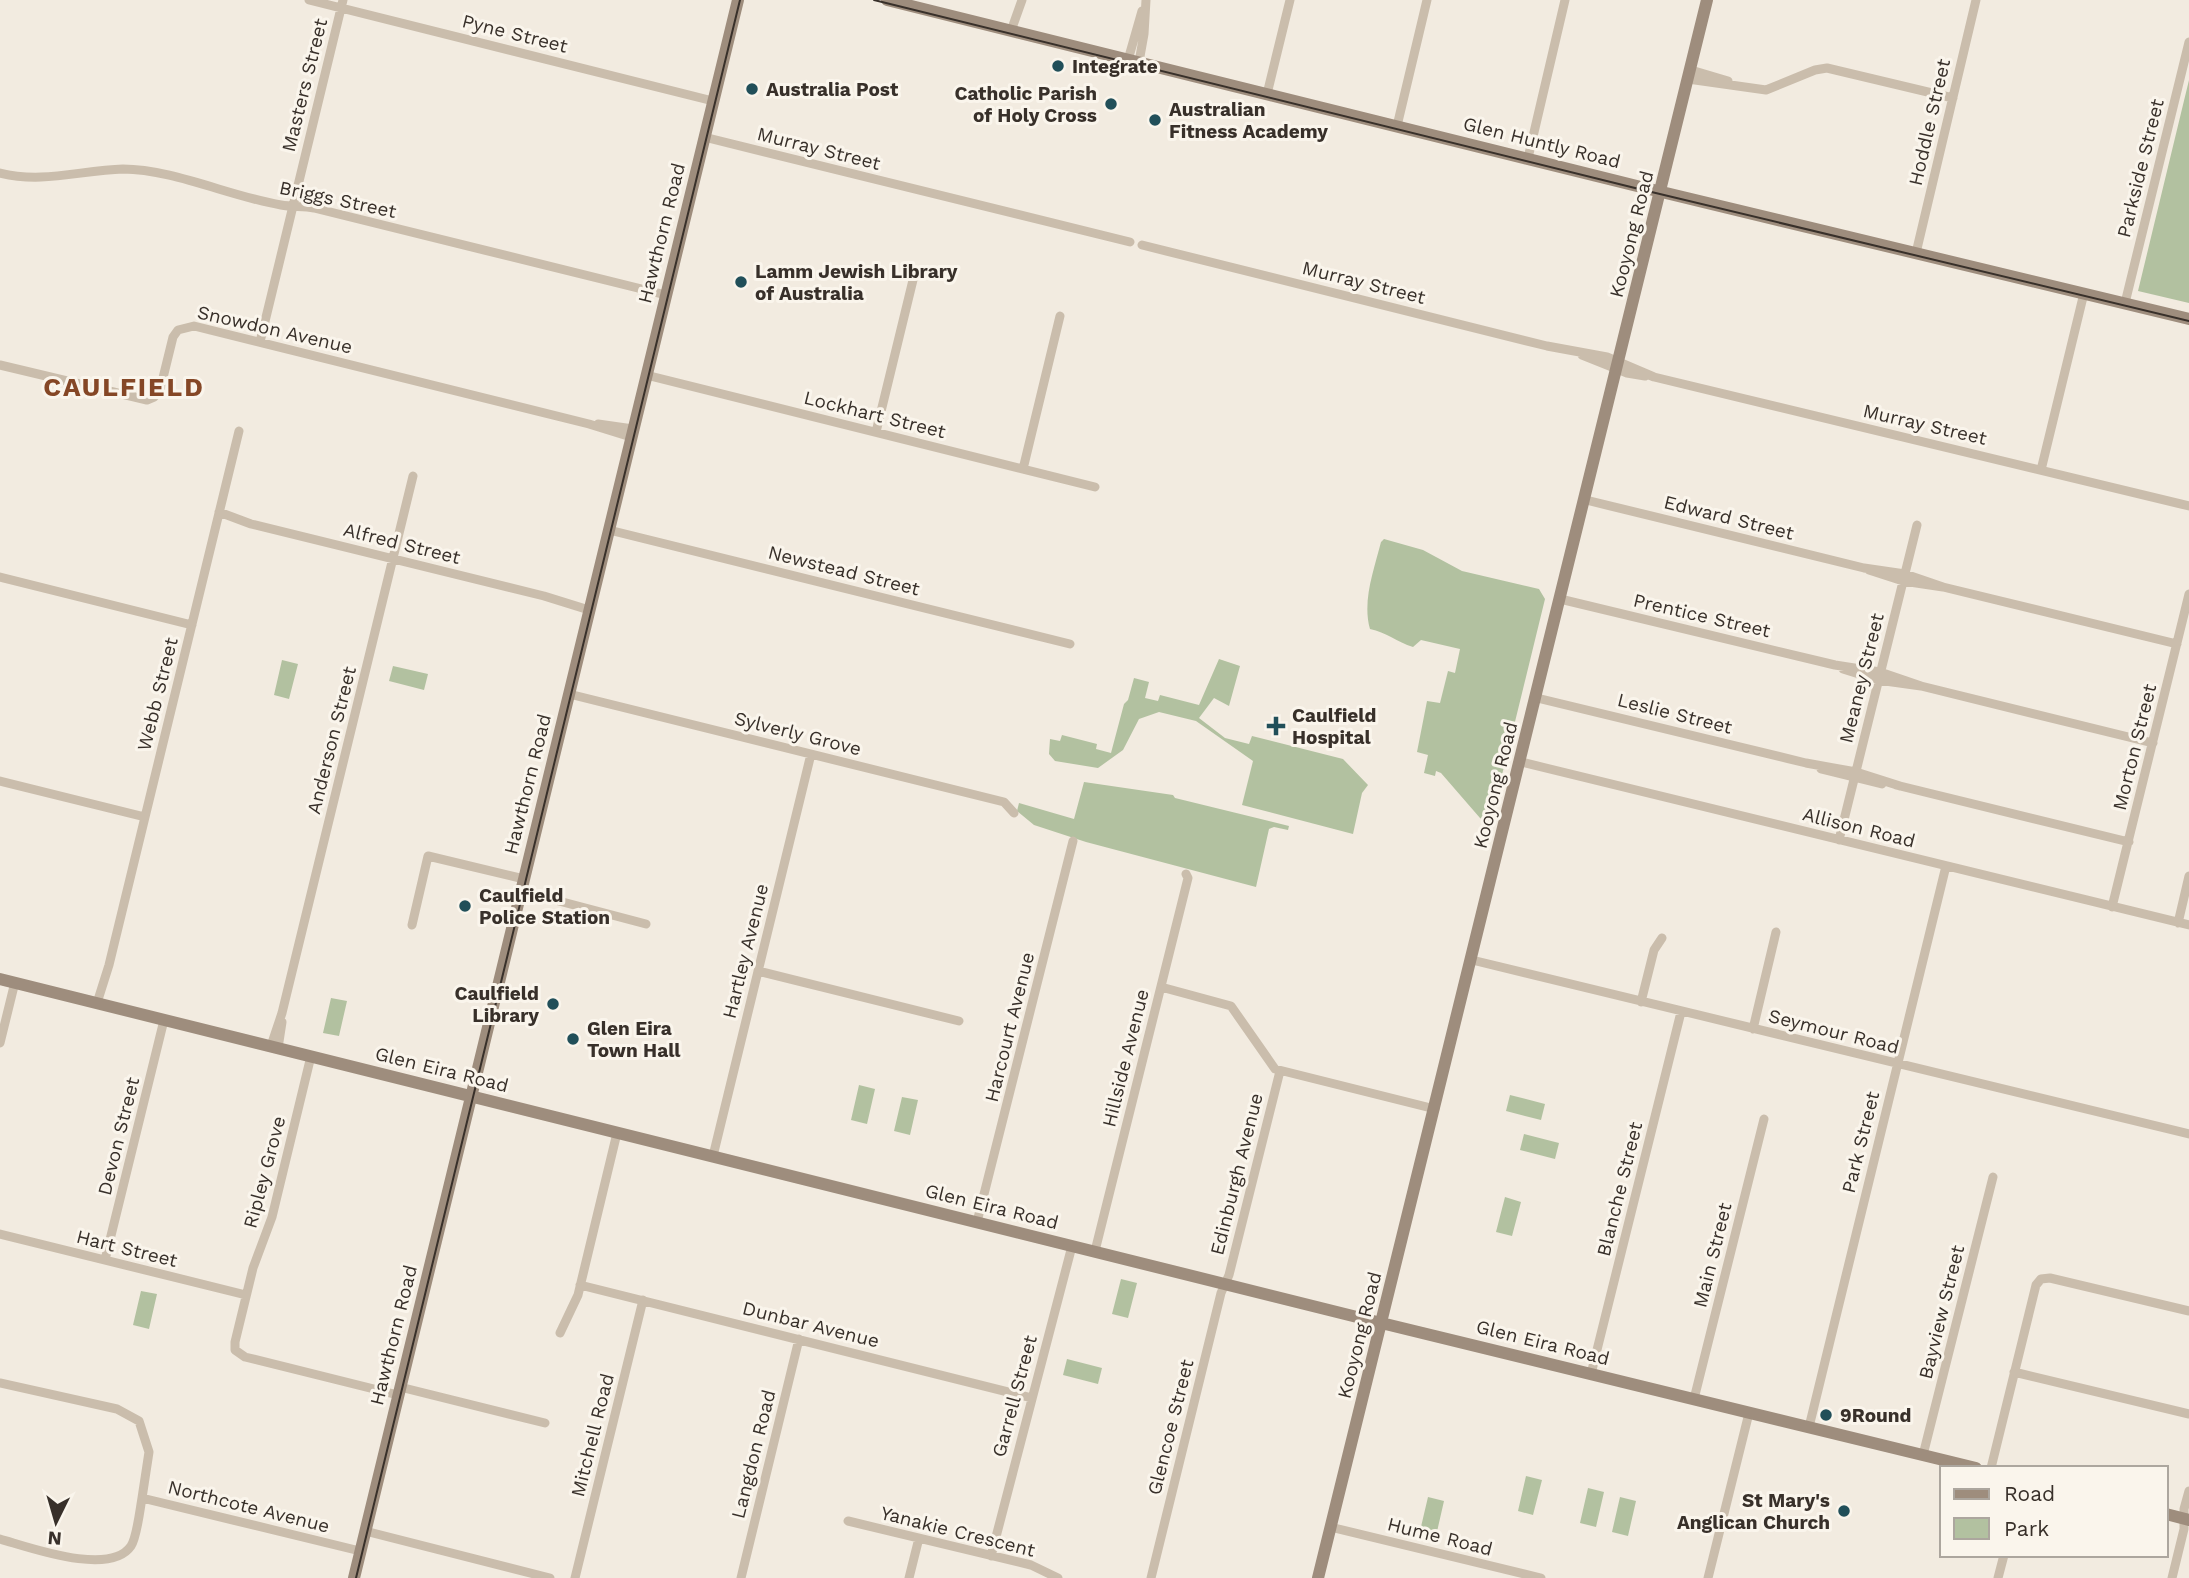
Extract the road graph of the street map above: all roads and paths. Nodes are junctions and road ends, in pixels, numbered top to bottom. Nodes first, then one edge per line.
1 (309, 0) edge
2 (738, 0) edge
3 (1146, 0) edge
4 (1290, 0) edge
5 (1427, 0) edge
6 (1566, 0) edge
7 (1707, 0) edge
8 (1976, 0) edge
9 (896, 1) edge
10 (1021, 2) edge
11 (342, 4) edge
12 (1014, 32) junction
13 (2189, 42) edge
14 (1133, 61) junction
15 (1690, 74) junction
16 (1267, 94) junction
17 (1953, 98) junction
18 (713, 101) junction
19 (1397, 126) junction
20 (704, 137) junction
21 (1528, 159) junction
22 (0, 173) edge
23 (1661, 192) junction
24 (292, 206) junction
25 (1130, 242) dead end
26 (1142, 245) dead end
27 (1916, 253) junction
28 (913, 280) dead end
29 (2084, 293) junction
30 (666, 295) junction
31 (2125, 303) junction
32 (1060, 316) dead end
33 (2189, 319) edge
34 (260, 342) junction
35 (0, 365) edge
36 (1618, 366) junction
37 (646, 374) junction
38 (239, 431) dead end
39 (876, 432) junction
40 (632, 433) junction
41 (1023, 468) junction
42 (2040, 470) junction
43 (413, 476) dead end
44 (1095, 486) dead end
45 (1586, 500) junction
46 (2189, 506) edge
47 (218, 516) junction
48 (1917, 525) dead end
49 (609, 530) junction
50 (393, 559) junction
51 (0, 577) edge
52 (1904, 577) junction
53 (1560, 599) junction
54 (2188, 601) edge
55 (590, 608) junction
56 (191, 625) junction
57 (1070, 644) dead end
58 (2177, 644) junction
59 (1879, 676) junction
60 (569, 694) junction
61 (1537, 698) junction
62 (2153, 743) junction
63 (811, 754) junction
64 (1521, 762) junction
65 (1855, 775) junction
66 (0, 781) edge
67 (1014, 813) dead end
68 (145, 817) junction
69 (1839, 840) junction
70 (1073, 841) dead end
71 (2129, 842) junction
72 (1946, 866) junction
73 (1186, 874) dead end
74 (2189, 876) edge
75 (522, 885) junction
76 (2112, 907) junction
77 (2178, 923) junction
78 (646, 924) dead end
79 (412, 925) dead end
80 (2189, 925) edge
81 (1776, 932) dead end
82 (1662, 937) dead end
83 (1472, 960) junction
84 (758, 971) junction
85 (0, 979) edge
86 (15, 982) junction
87 (1161, 987) junction
88 (1641, 1002) junction
89 (100, 1004) junction
90 (1681, 1012) junction
91 (164, 1020) junction
92 (958, 1021) dead end
93 (1752, 1029) junction
94 (0, 1043) edge
95 (274, 1047) junction
96 (311, 1056) junction
97 (1897, 1064) junction
98 (1280, 1071) junction
99 (471, 1096) junction
100 (1435, 1109) junction
101 (1764, 1119) dead end
102 (617, 1133) junction
103 (2189, 1134) edge
104 (713, 1156) junction
105 (1993, 1177) dead end
106 (977, 1222) junction
107 (0, 1234) edge
108 (1072, 1246) junction
109 (1095, 1251) junction
110 (105, 1260) junction
111 (1225, 1284) junction
112 (580, 1285) junction
113 (246, 1295) junction
114 (643, 1300) junction
115 (2189, 1311) edge
116 (1382, 1323) junction
117 (561, 1333) dead end
118 (799, 1339) junction
119 (2014, 1372) junction
120 (1591, 1374) junction
121 (0, 1383) edge
122 (399, 1391) junction
123 (1032, 1398) junction
124 (1694, 1399) junction
125 (1749, 1413) junction
126 (2189, 1414) edge
127 (545, 1423) dead end
128 (1809, 1427) junction
129 (1923, 1455) junction
130 (1968, 1466) edge
131 (1991, 1466) edge
132 (2189, 1491) edge
133 (142, 1498) junction
134 (2168, 1514) edge
135 (2187, 1519) edge
136 (848, 1521) dead end
137 (1331, 1527) junction
138 (365, 1531) junction
139 (919, 1538) junction
140 (0, 1539) edge
141 (360, 1551) junction
142 (991, 1556) junction
143 (2003, 1557) edge
144 (1517, 1575) edge
145 (354, 1578) edge
146 (550, 1578) edge
147 (575, 1578) edge
148 (741, 1578) edge
149 (909, 1578) edge
150 (1058, 1578) edge
151 (1151, 1578) edge
152 (1318, 1578) edge
153 (1541, 1578) edge
154 (1707, 1578) edge
155 (1998, 1578) edge
156 (2172, 1578) edge

1 - 11 street, Pyne Street
2 - 18 main road, Hawthorn Road
3 - 14 street
4 - 16 street
5 - 19 street
6 - 21 street
7 - 15 main road, Kooyong Road
8 - 17 street, Hoddle Street
9 - 12 main road, Glen Huntly Road
10 - 12 street
11 - 18 street, Pyne Street
11 - 24 street, Masters Street
12 - 14 main road, Glen Huntly Road
13 - 31 street, Parkside Street
14 - 16 main road, Glen Huntly Road
15 - 17 street
15 - 23 main road, Kooyong Road
16 - 19 main road, Glen Huntly Road
17 - 27 street, Hoddle Street
18 - 20 main road, Hawthorn Road
19 - 21 main road, Glen Huntly Road
20 - 25 street, Murray Street
20 - 30 main road, Hawthorn Road
21 - 23 main road, Glen Huntly Road
22 - 24 street, Briggs Street
23 - 27 main road, Glen Huntly Road
23 - 36 main road, Kooyong Road
24 - 30 street, Briggs Street
24 - 34 street, Masters Street
26 - 36 street, Murray Street
27 - 29 main road, Glen Huntly Road
28 - 39 street
29 - 31 main road, Glen Huntly Road
29 - 42 street
30 - 37 main road, Hawthorn Road
31 - 33 main road, Glen Huntly Road
32 - 41 street
34 - 35 street, Snowdon Avenue
34 - 40 street, Snowdon Avenue
36 - 42 street, Murray Street
36 - 45 main road, Kooyong Road
37 - 39 street, Lockhart Street
37 - 40 main road, Hawthorn Road
38 - 47 street, Webb Street
39 - 41 street, Lockhart Street
40 - 49 main road, Hawthorn Road
41 - 44 street, Lockhart Street
42 - 46 street, Murray Street
43 - 50 street, Anderson Street
45 - 52 street, Edward Street
45 - 53 main road, Kooyong Road
47 - 50 street, Alfred Street
47 - 56 street, Webb Street
48 - 52 street, Meaney Street
49 - 55 main road, Hawthorn Road
49 - 57 street, Newstead Street
50 - 55 street, Alfred Street
50 - 95 street, Anderson Street
51 - 56 street
52 - 58 street, Edward Street
52 - 59 street, Meaney Street
53 - 59 street, Prentice Street
53 - 61 main road, Kooyong Road
54 - 58 street, Morton Street
55 - 60 main road, Hawthorn Road
56 - 68 street, Webb Street
58 - 62 street, Morton Street
59 - 62 street, Prentice Street
59 - 65 street, Meaney Street
60 - 63 street, Sylverly Grove
60 - 75 main road, Hawthorn Road
61 - 64 main road, Kooyong Road
61 - 65 street, Leslie Street
62 - 71 street, Morton Street
63 - 67 street, Sylverly Grove
63 - 84 street, Hartley Avenue
64 - 69 street, Allison Road
64 - 83 main road, Kooyong Road
65 - 69 street, Meaney Street
65 - 71 street, Leslie Street
66 - 68 street
68 - 89 street, Webb Street
69 - 72 street, Allison Road
70 - 106 street, Harcourt Avenue
71 - 76 street, Morton Street
72 - 76 street, Allison Road
72 - 97 street, Park Street
73 - 87 street, Hillside Avenue
74 - 77 street
75 - 78 street
75 - 79 street
75 - 99 main road, Hawthorn Road
76 - 77 street, Allison Road
77 - 80 street, Allison Road
81 - 93 street
82 - 88 street
83 - 88 street, Seymour Road
83 - 100 main road, Kooyong Road
84 - 92 street
84 - 104 street, Hartley Avenue
85 - 86 main road, Glen Eira Road
86 - 89 main road, Glen Eira Road
86 - 94 street
87 - 98 street, Edinburgh Avenue
87 - 109 street, Hillside Avenue
88 - 90 street, Seymour Road
89 - 91 main road, Glen Eira Road
90 - 93 street, Seymour Road
90 - 120 street, Blanche Street
91 - 95 main road, Glen Eira Road
91 - 110 street, Devon Street
93 - 97 street, Seymour Road
95 - 96 main road, Glen Eira Road
96 - 99 main road, Glen Eira Road
96 - 113 street, Ripley Grove
97 - 103 street, Seymour Road
97 - 128 street, Park Street
98 - 100 street, Edinburgh Avenue
98 - 111 street, Edinburgh Avenue
99 - 102 main road, Glen Eira Road
99 - 122 main road, Hawthorn Road
100 - 116 main road, Kooyong Road
101 - 124 street, Main Street
102 - 104 main road, Glen Eira Road
102 - 112 street
104 - 106 main road, Glen Eira Road
105 - 129 street, Bayview Street
106 - 108 main road, Glen Eira Road
107 - 110 street, Hart Street
108 - 109 main road, Glen Eira Road
108 - 123 street, Garrell Street
109 - 111 main road, Glen Eira Road
110 - 113 street, Hart Street
111 - 116 main road, Glen Eira Road
111 - 151 street, Glencoe Street
112 - 114 street, Dunbar Avenue
112 - 117 street
113 - 122 street, Ripley Grove
114 - 118 street, Dunbar Avenue
114 - 147 street, Mitchell Road
115 - 119 street
116 - 120 main road, Glen Eira Road
116 - 137 main road, Kooyong Road
118 - 123 street, Dunbar Avenue
118 - 148 street, Langdon Road
119 - 126 street
119 - 131 street
120 - 124 main road, Glen Eira Road
121 - 133 street, Northcote Avenue
122 - 127 street, Ripley Grove
122 - 138 main road, Hawthorn Road
123 - 142 street, Garrell Street
124 - 125 main road, Glen Eira Road
125 - 128 main road, Glen Eira Road
125 - 154 street
128 - 129 main road, Glen Eira Road
129 - 130 main road, Glen Eira Road
132 - 135 street
133 - 140 street
133 - 141 street, Northcote Avenue
134 - 135 main road
135 - 156 street
136 - 139 street, Yanakie Crescent
137 - 144 street, Hume Road
137 - 152 main road, Kooyong Road
138 - 141 main road, Hawthorn Road
138 - 146 street
139 - 142 street, Yanakie Crescent
139 - 149 street
141 - 145 main road, Hawthorn Road
142 - 150 street, Yanakie Crescent
143 - 155 street
144 - 153 street, Hume Road

